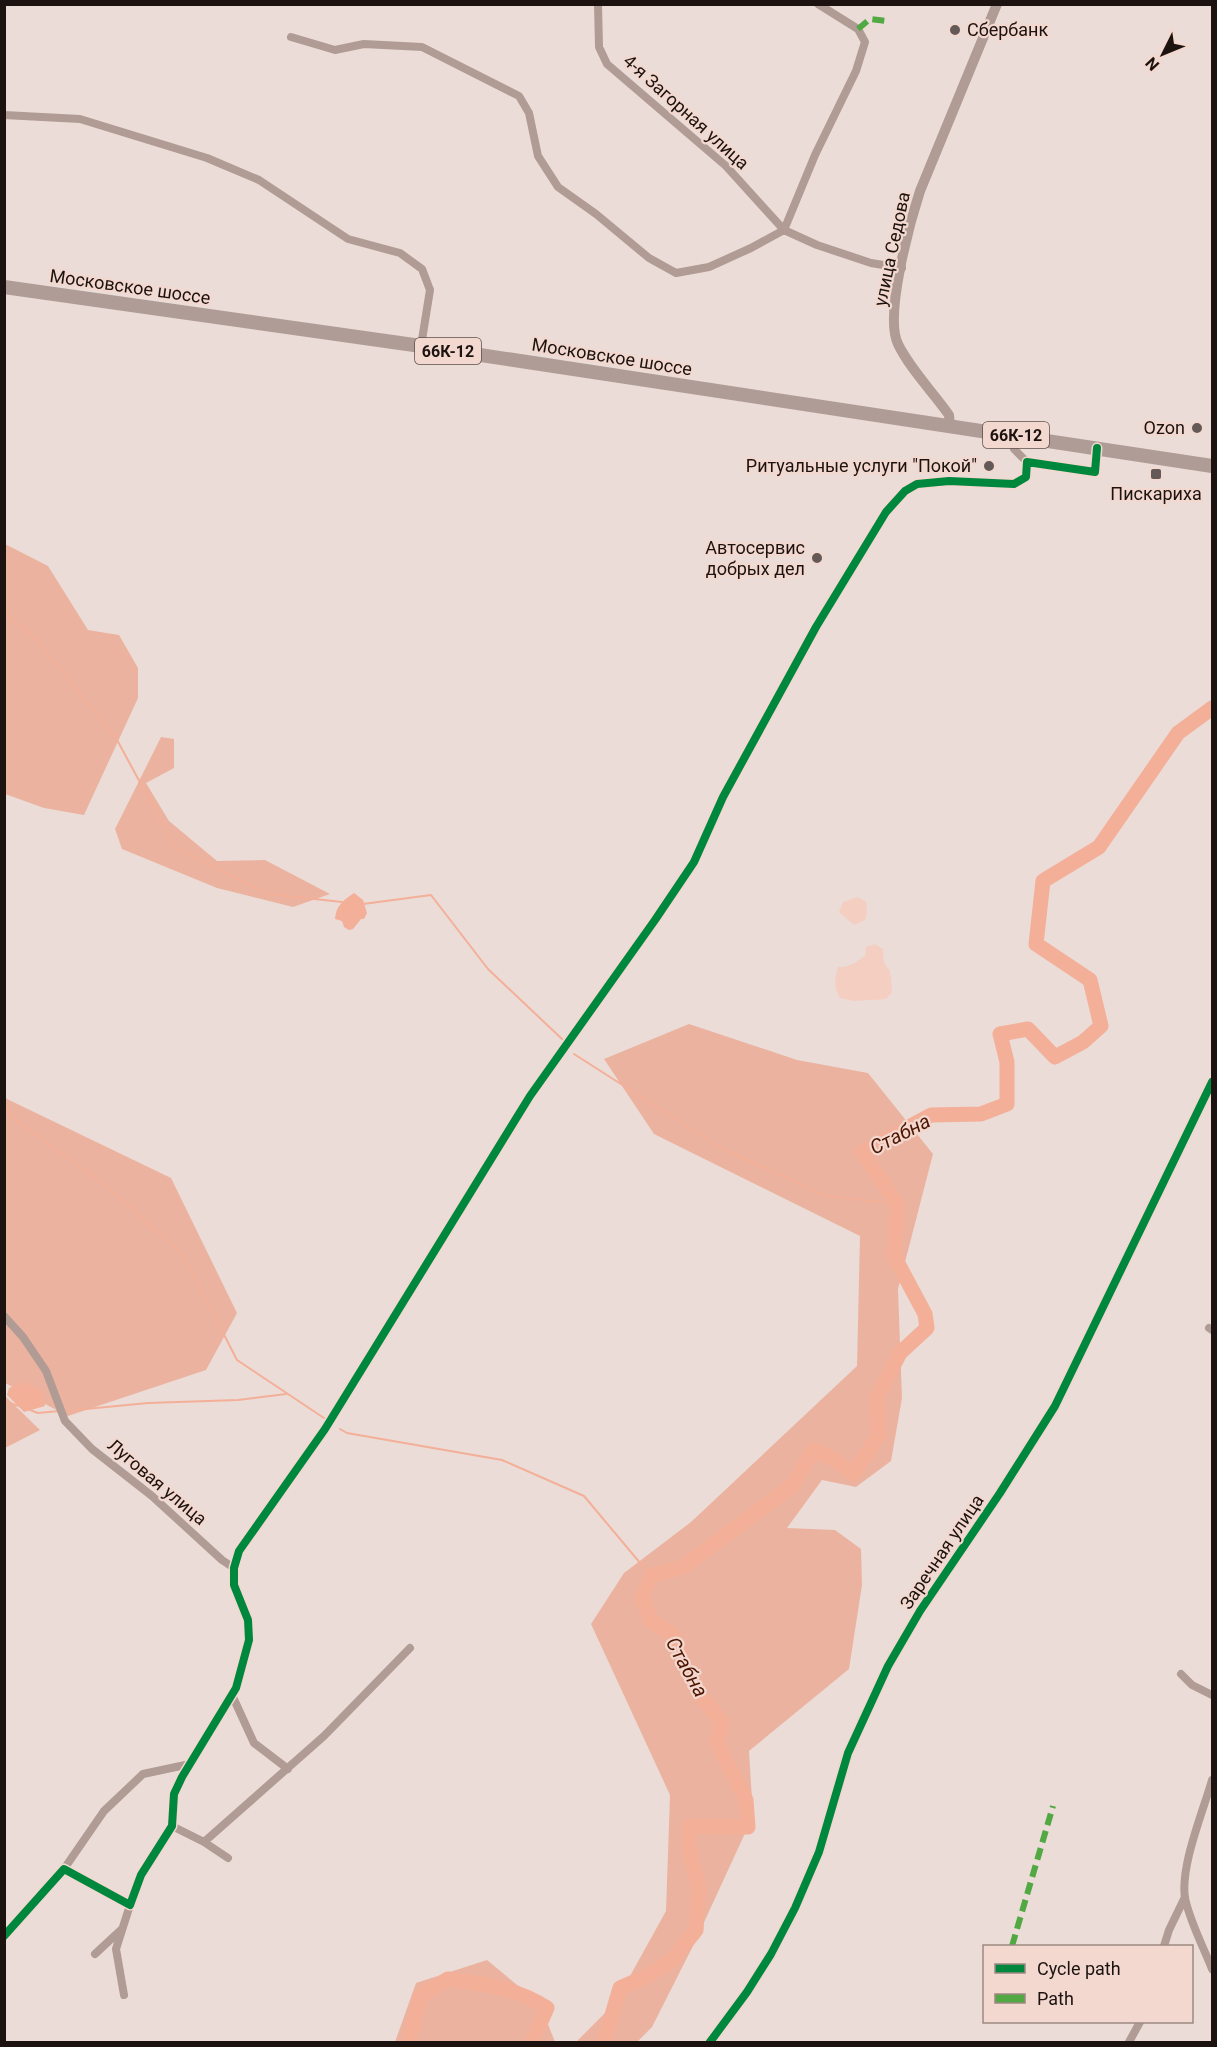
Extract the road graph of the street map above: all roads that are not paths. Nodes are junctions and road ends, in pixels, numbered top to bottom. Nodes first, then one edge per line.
1 (598, 4) edge
2 (818, 4) edge
3 (997, 4) edge
4 (291, 37) dead end
5 (4, 115) edge
6 (784, 230) junction
7 (902, 268) junction
8 (4, 287) edge
9 (421, 346) junction
10 (950, 426) junction
11 (1013, 435) junction
12 (1097, 448) junction
13 (1027, 462) junction
14 (1212, 466) edge
15 (1212, 1082) edge
16 (4, 1316) edge
17 (234, 1568) junction
18 (410, 1648) dead end
19 (1181, 1674) dead end
20 (232, 1695) junction
21 (1212, 1695) edge
22 (190, 1764) junction
23 (288, 1769) junction
24 (1212, 1780) edge
25 (172, 1826) junction
26 (204, 1842) junction
27 (228, 1858) dead end
28 (64, 1869) junction
29 (1185, 1897) junction
30 (130, 1905) junction
31 (122, 1929) junction
32 (4, 1936) edge
33 (1165, 1945) edge
34 (95, 1953) dead end
35 (1212, 1969) edge
36 (124, 1995) dead end
37 (1139, 2023) edge
38 (710, 2043) edge
39 (1129, 2043) edge

1 - 6 street, 4-я Загорная улица
2 - 6 street
3 - 7 street, улица Седова
4 - 6 street
5 - 9 street
6 - 7 street, 4-я Загорная улица
7 - 10 street, улица Седова
8 - 9 main road, Московское шоссе / 66К-12
9 - 10 main road, Московское шоссе / 66К-12
10 - 11 main road, Московское шоссе / 66К-12
11 - 12 main road, Московское шоссе / 66К-12
11 - 13 street
12 - 13 street
12 - 14 main road, Московское шоссе / 66К-12
13 - 17 street
15 - 38 street, Заречная улица
16 - 17 street, Луговая улица
17 - 20 street
18 - 23 street
19 - 21 street
20 - 22 street
20 - 23 street
22 - 25 street
22 - 28 street
23 - 26 street
24 - 29 street
25 - 26 street
25 - 30 street
26 - 27 street
28 - 30 street
28 - 32 street
29 - 33 street
29 - 35 street
30 - 31 street
31 - 34 street
31 - 36 street
37 - 39 street

